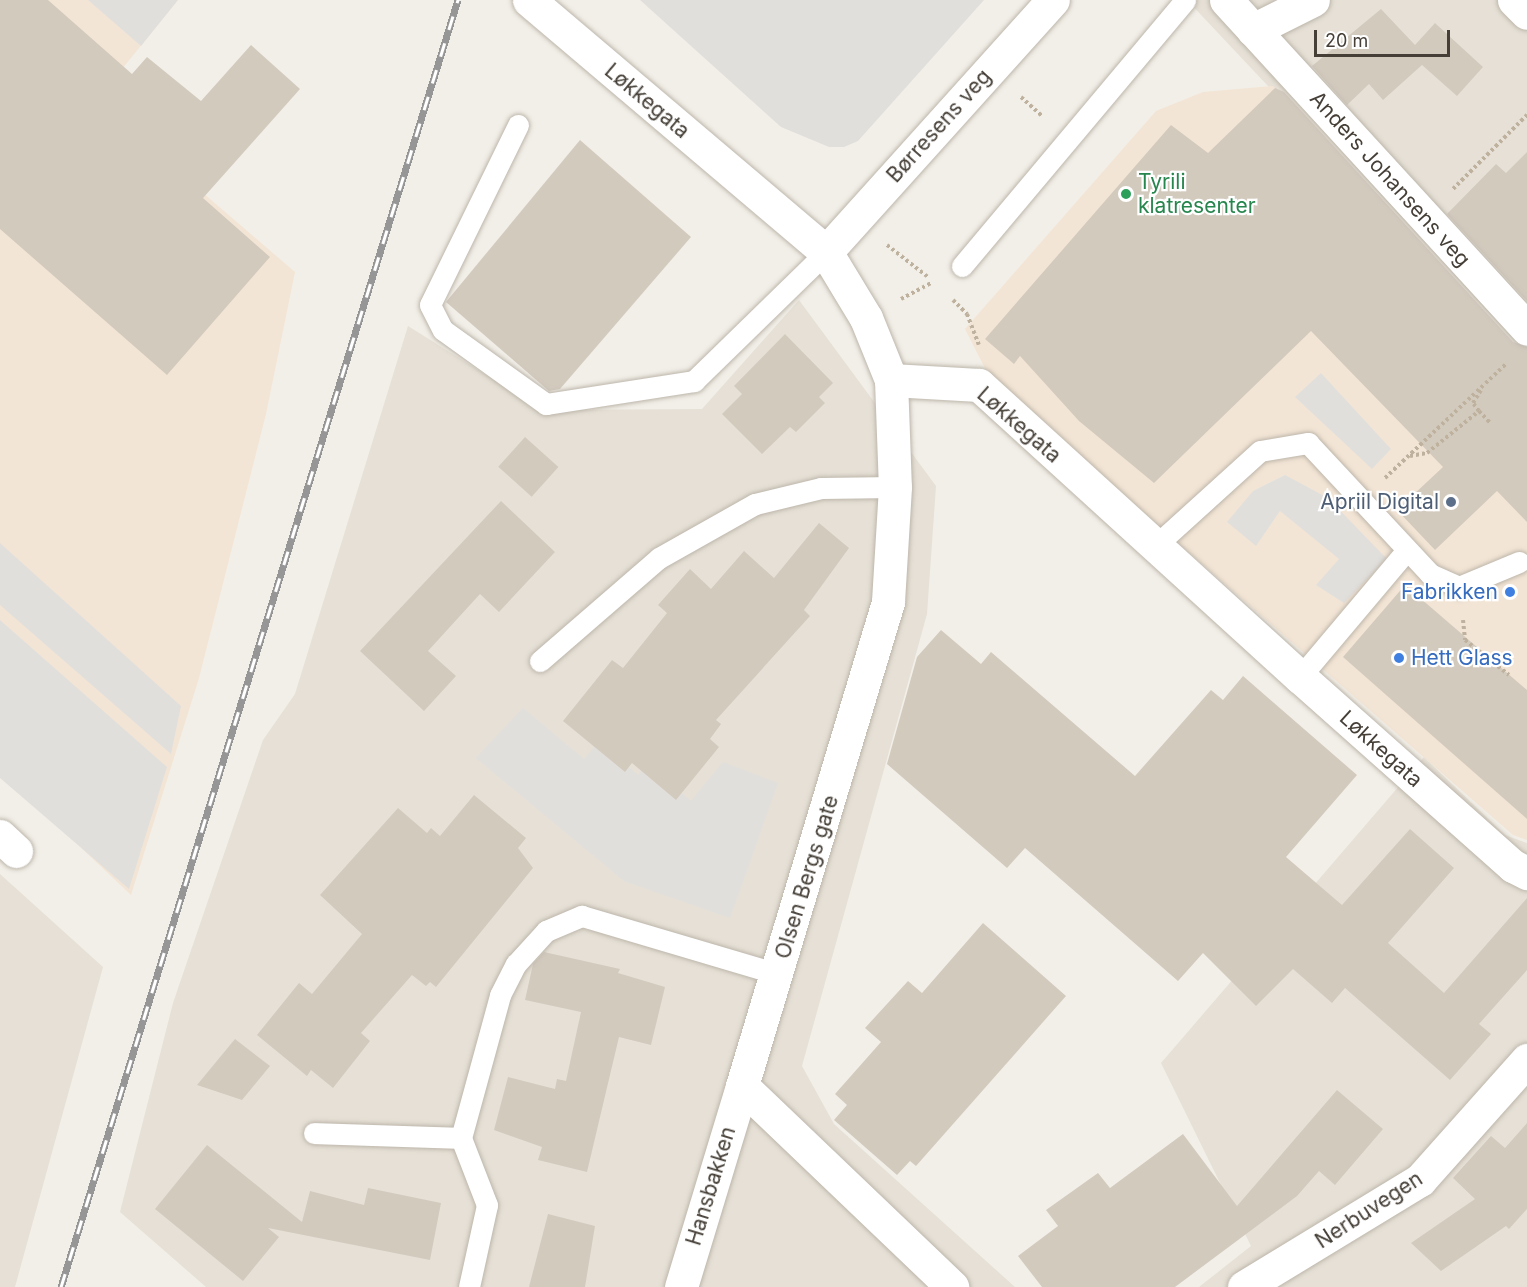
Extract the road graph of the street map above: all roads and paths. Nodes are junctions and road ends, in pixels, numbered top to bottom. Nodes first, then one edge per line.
1 (529, 0) edge
2 (1053, 0) edge
3 (1185, 0) edge
4 (1226, 0) edge
5 (1313, 0) edge
6 (1514, 0) edge
7 (1527, 13) edge
8 (1253, 30) junction
9 (993, 66) junction
10 (1527, 115) edge
11 (518, 125) dead end
12 (1068, 138) junction
13 (1425, 218) junction
14 (826, 252) junction
15 (962, 266) joint
16 (890, 305) dead end
17 (1527, 329) edge
18 (1512, 358) dead end
19 (891, 380) junction
20 (1483, 387) junction
21 (1479, 411) junction
22 (1490, 423) dead end
23 (1409, 456) junction
24 (896, 487) junction
25 (1361, 502) junction
26 (1154, 547) junction
27 (1407, 550) junction
28 (1519, 562) dead end
29 (1465, 640) dead end
30 (540, 661) dead end
31 (1509, 675) dead end
32 (1300, 677) junction
33 (1527, 873) edge
34 (778, 974) junction
35 (1527, 1060) edge
36 (742, 1086) junction
37 (314, 1133) dead end
38 (461, 1138) junction
39 (470, 1287) edge
40 (681, 1287) edge
41 (952, 1287) edge
42 (1244, 1287) edge

1 - 14 street, Løkkegata
2 - 9 street, Børresens veg
3 - 12 lane
4 - 8 street, Anders Johansens veg
5 - 8 street
6 - 7 street
8 - 13 street, Anders Johansens veg
9 - 12 path
9 - 14 street, Børresens veg
10 - 13 path
11 - 14 lane
12 - 15 lane
13 - 17 street, Anders Johansens veg
14 - 19 street, Løkkegata
15 - 16 path
18 - 20 path
19 - 24 street, Olsen Bergs gate
19 - 26 street, Løkkegata
20 - 21 path
20 - 23 path
21 - 22 path
21 - 23 path
23 - 25 path
24 - 30 lane
24 - 34 street, Olsen Bergs gate
25 - 26 lane
25 - 27 lane
26 - 32 street, Løkkegata
27 - 28 lane
27 - 32 lane
29 - 31 path
32 - 33 street, Løkkegata
34 - 36 street, Olsen Bergs gate
34 - 38 lane
35 - 42 street, Nerbuvegen
36 - 40 street, Hansbakken
36 - 41 street
37 - 38 lane
38 - 39 lane

